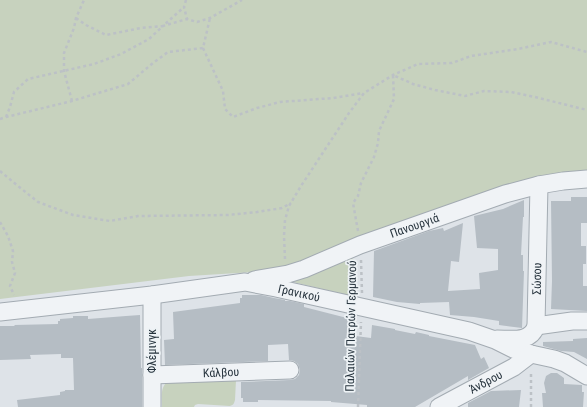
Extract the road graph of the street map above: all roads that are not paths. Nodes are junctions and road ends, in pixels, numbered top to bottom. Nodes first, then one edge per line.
1 (587, 179) edge
2 (539, 185) junction
3 (245, 282) junction
4 (152, 295) junction
5 (7, 311) edge
6 (587, 321) edge
7 (536, 326) junction
8 (495, 340) junction
9 (531, 354) junction
10 (290, 370) dead end
11 (152, 375) junction
12 (587, 376) edge
13 (152, 407) edge
14 (439, 407) edge

1 - 2 street, Πανουργιά
2 - 3 street, Πανουργιά
2 - 7 street, Σώσου
3 - 4 street, Γρανικού
3 - 8 street, Γρανικού
4 - 5 street, Γρανικού
4 - 11 street, Φλέμινγκ
6 - 7 street
7 - 8 street
8 - 9 street, Γρανικού
9 - 12 street, Γρανικού
9 - 14 street, Άνδρου
10 - 11 street, Κάλβου
11 - 13 street, Φλέμινγκ

